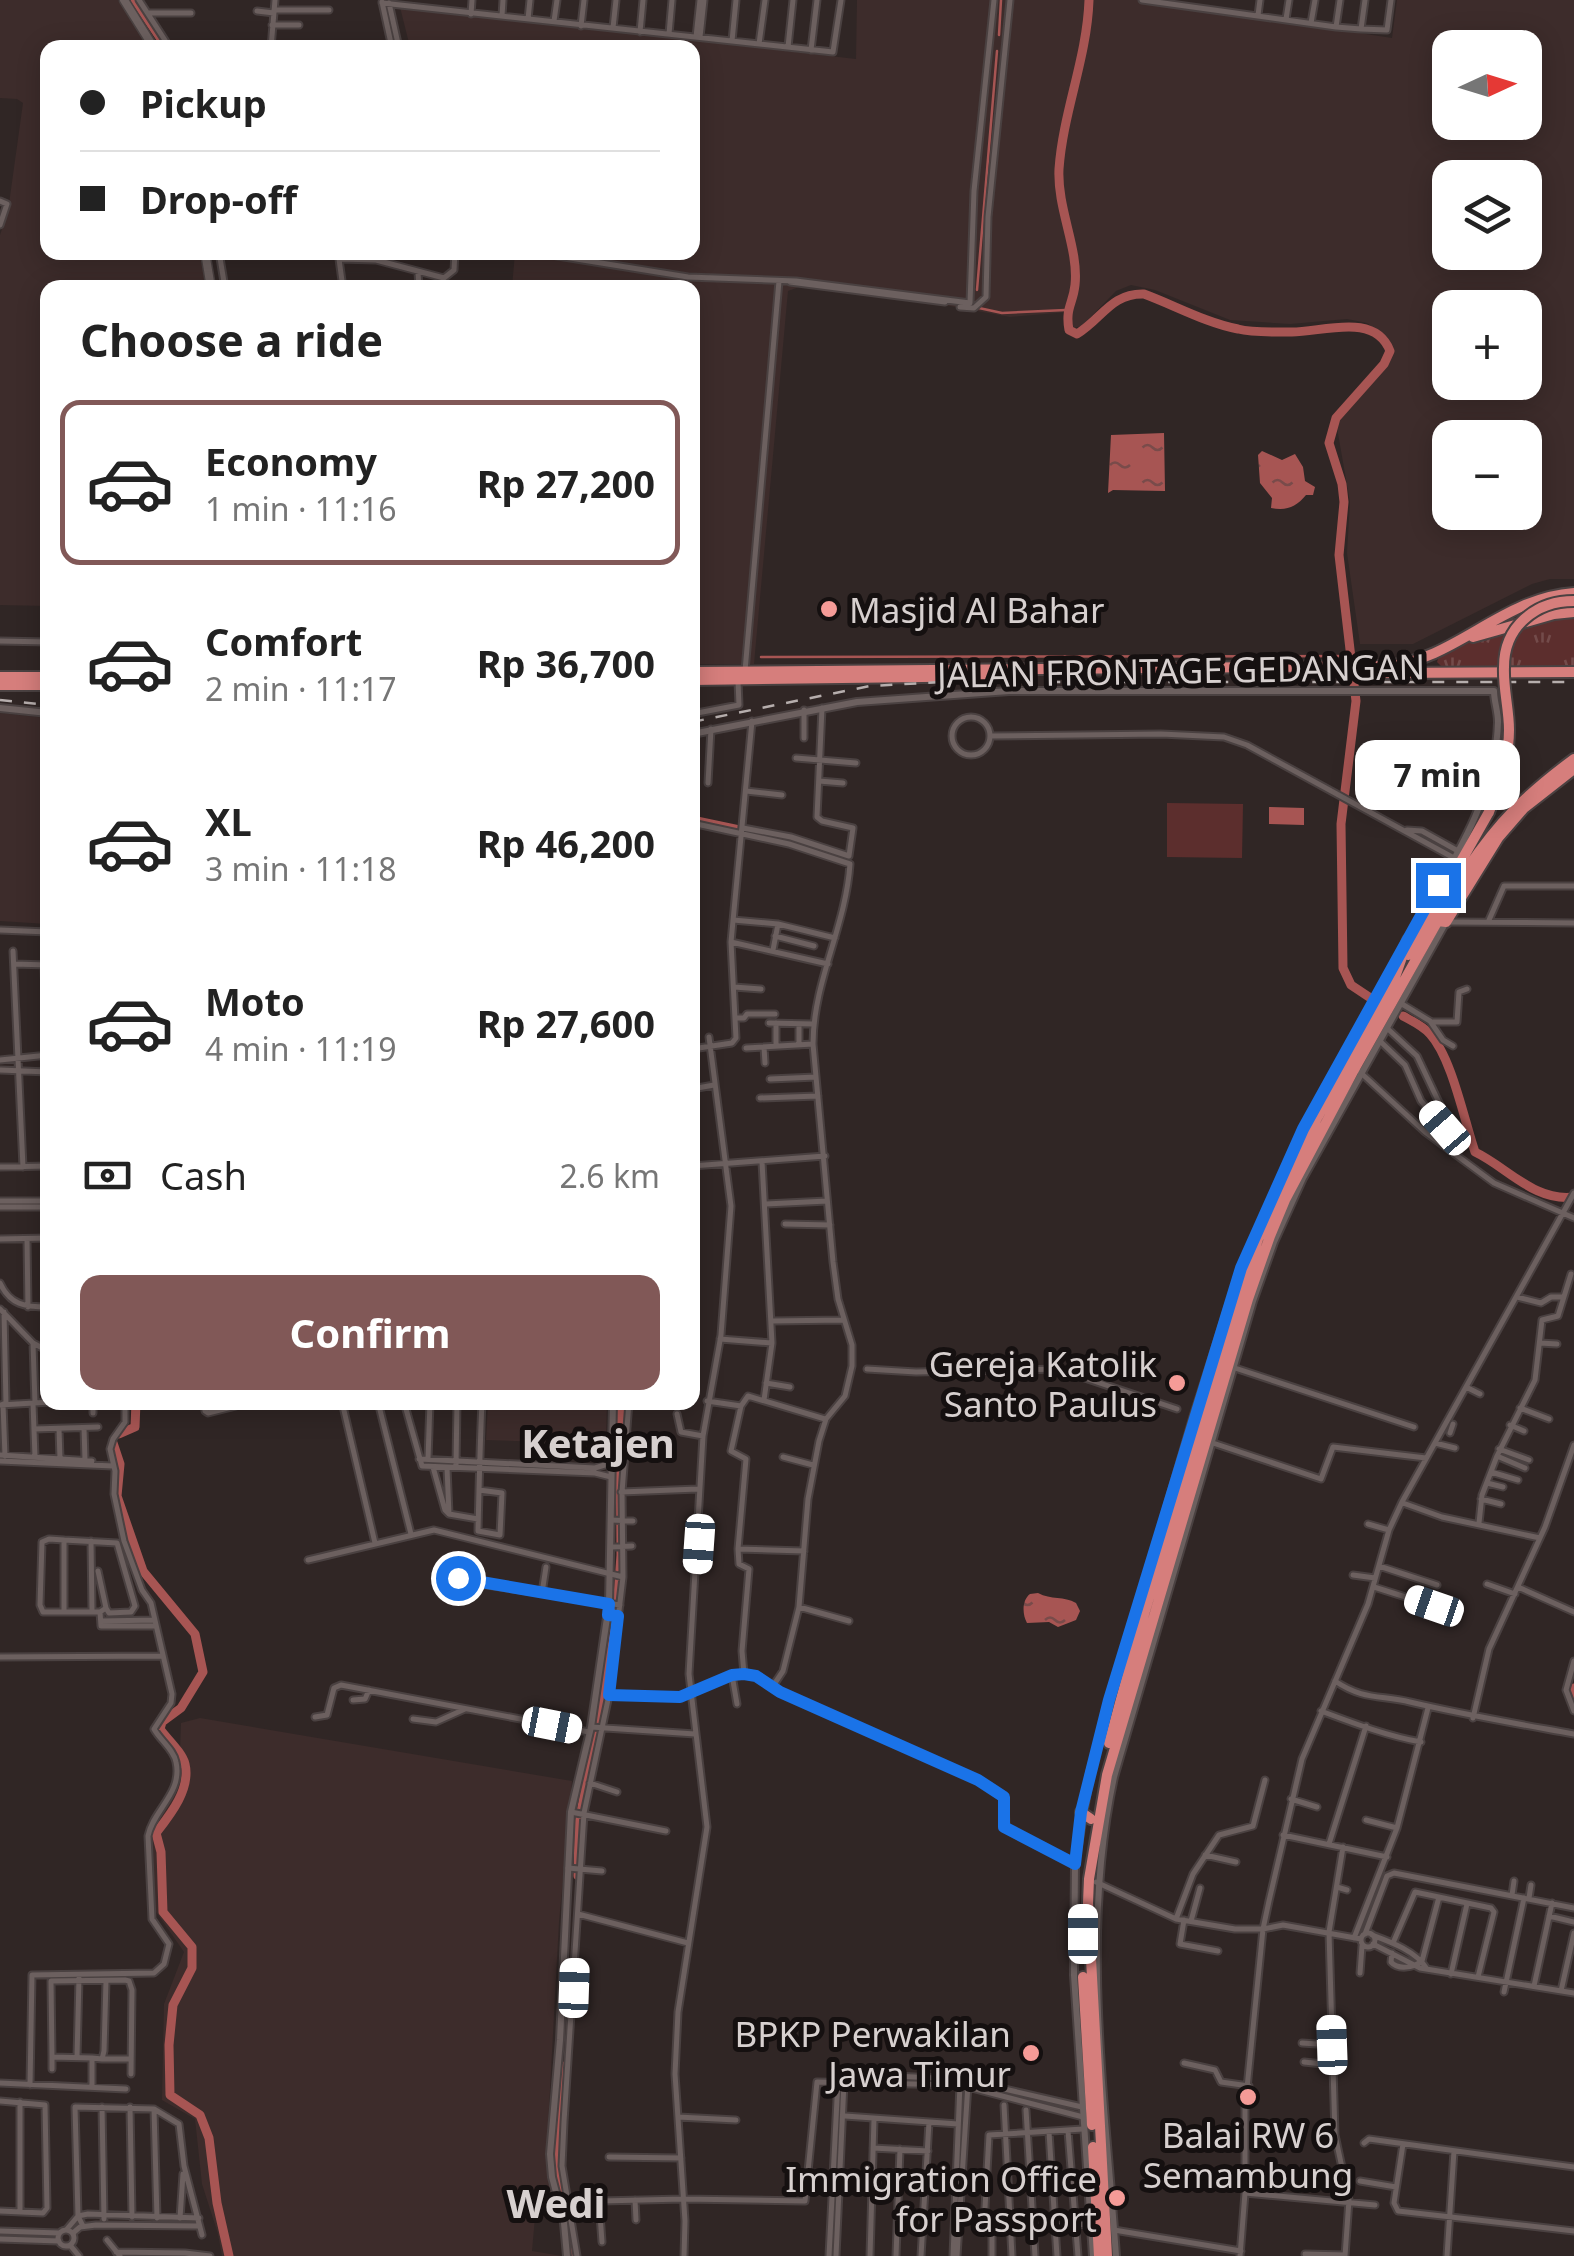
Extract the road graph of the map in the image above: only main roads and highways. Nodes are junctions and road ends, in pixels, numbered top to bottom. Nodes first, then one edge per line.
1 (124, 0) edge
2 (149, 40) edge
3 (1574, 593) edge
4 (1574, 601) edge
5 (1574, 612) edge
6 (1444, 649) junction
7 (1352, 670) junction
8 (1574, 672) edge
9 (1447, 673) junction
10 (700, 676) edge
11 (0, 677) edge
12 (40, 677) edge
13 (0, 685) edge
14 (40, 685) edge
15 (1574, 758) edge
16 (1574, 769) edge
17 (1446, 919) junction
18 (1408, 940) road end
19 (1395, 977) junction
20 (1393, 998) junction
21 (1378, 1018) junction
22 (1318, 1118) junction
23 (1081, 1812) road end
24 (1092, 1820) junction
25 (1086, 1903) junction
26 (1091, 2129) junction
27 (1096, 2256) edge
28 (1107, 2256) edge

1 - 2 main road
3 - 6 highway
4 - 19 highway, bridge
5 - 6 highway
6 - 7 highway
6 - 9 highway
7 - 9 highway
7 - 10 highway
8 - 9 highway
11 - 12 highway
13 - 14 highway
15 - 17 highway
16 - 17 highway
17 - 20 highway
18 - 19 highway
19 - 20 highway
20 - 21 highway
21 - 22 highway
21 - 22 highway
22 - 24 highway
22 - 25 highway
23 - 24 highway
24 - 25 highway
25 - 26 highway
25 - 26 highway
26 - 27 highway
26 - 28 highway

